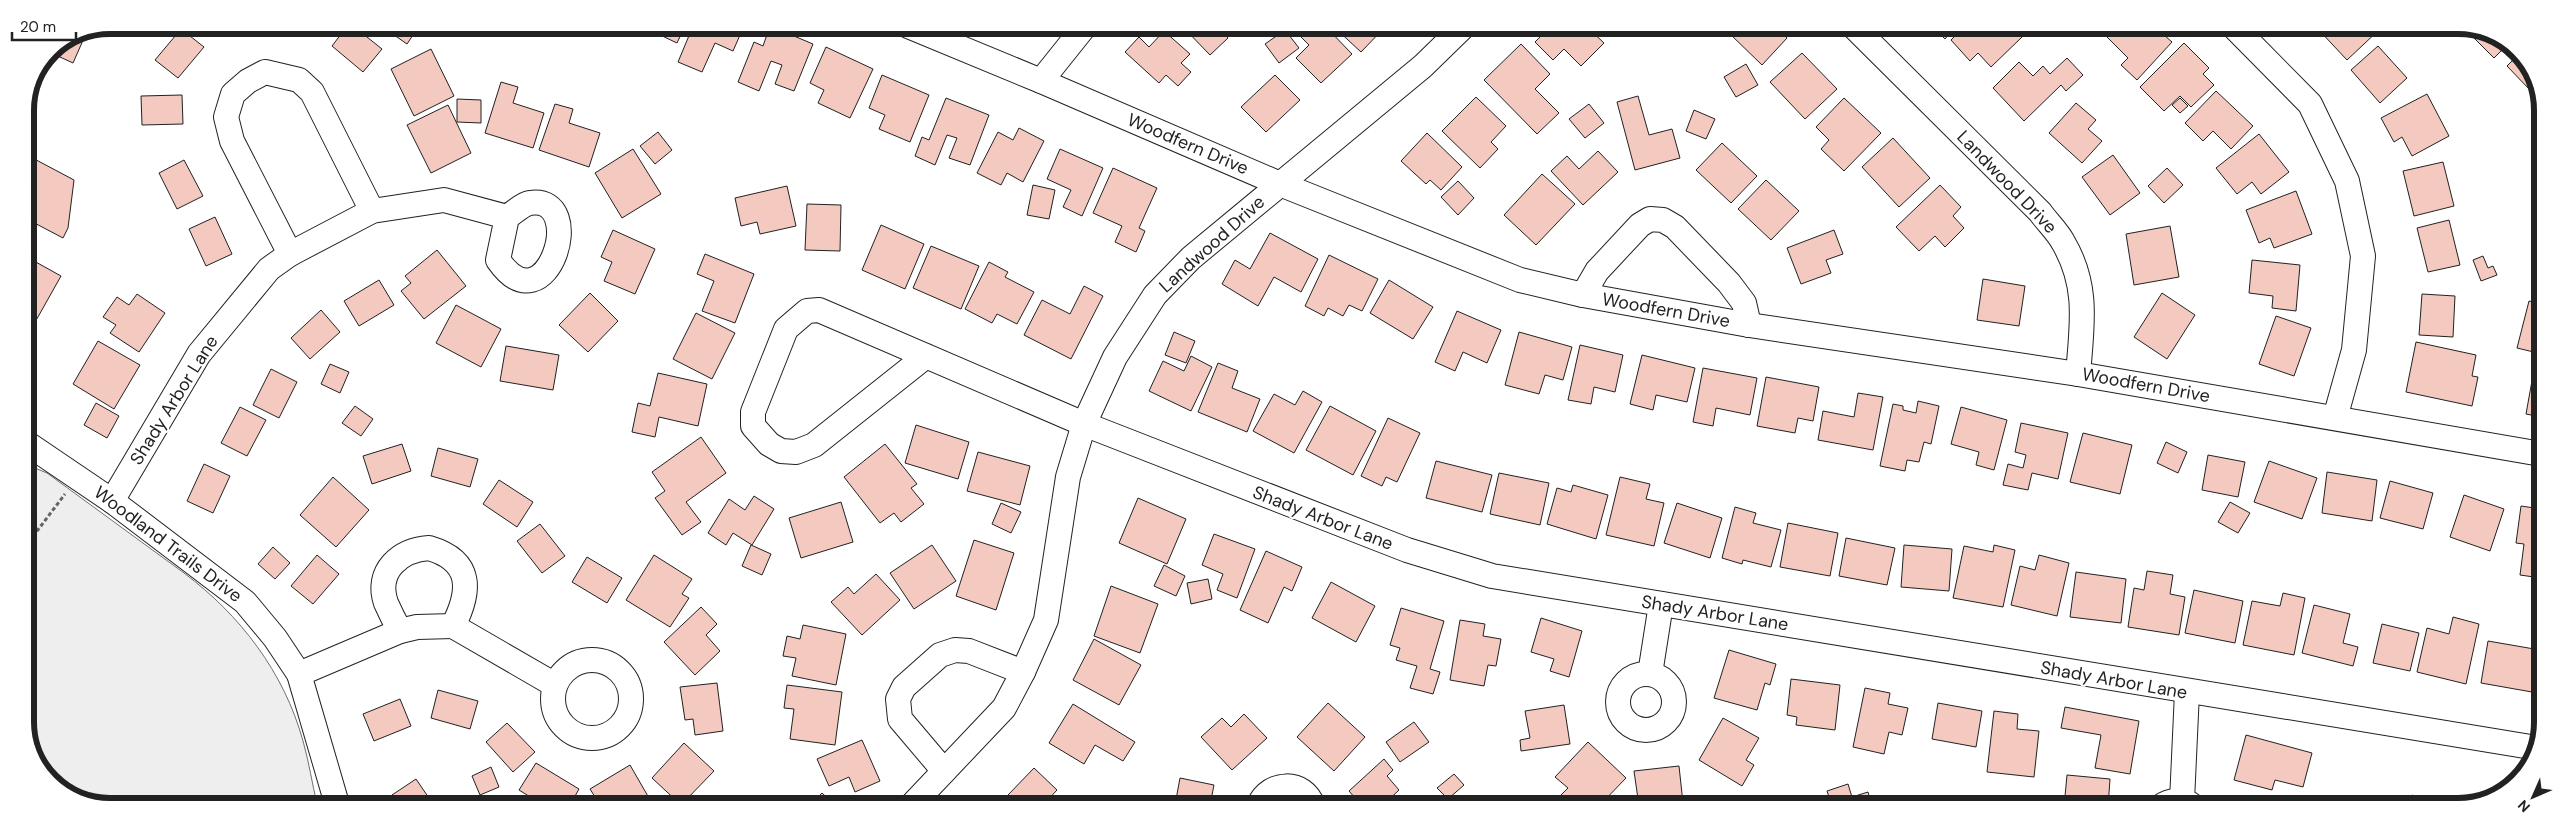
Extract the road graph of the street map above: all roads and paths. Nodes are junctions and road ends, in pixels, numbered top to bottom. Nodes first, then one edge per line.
1 (928, 34) edge
2 (1078, 34) edge
3 (1456, 34) edge
4 (1861, 34) edge
5 (2241, 34) edge
6 (1041, 80) junction
7 (1280, 184) junction
8 (372, 211) junction
9 (507, 217) dead end
10 (290, 254) junction
11 (1583, 295) junction
12 (1748, 325) junction
13 (926, 356) junction
14 (2078, 374) junction
15 (2335, 418) junction
16 (1084, 424) junction
17 (34, 445) edge
18 (2534, 453) edge
19 (78, 477) junction
20 (112, 501) junction
21 (34, 535) edge
22 (1662, 604) junction
23 (453, 626) junction
24 (400, 631) junction
25 (1023, 672) junction
26 (299, 674) junction
27 (1650, 674) dead end
28 (555, 685) dead end
29 (2187, 692) junction
30 (2530, 747) edge
31 (944, 771) junction
32 (335, 798) edge
33 (919, 798) edge
34 (1264, 798) edge
35 (1308, 798) edge
36 (2179, 798) edge

1 - 6 street, Woodfern Drive
2 - 6 street
3 - 7 street, Landwood Drive
4 - 14 street, Landwood Drive
5 - 15 street
6 - 7 street, Woodfern Drive
7 - 11 street, Woodfern Drive
7 - 16 street, Landwood Drive
8 - 9 street, Shady Arbor Lane
8 - 10 street, Shady Arbor Lane
8 - 10 street
10 - 20 street, Shady Arbor Lane
11 - 12 street, Woodfern Drive
11 - 12 street, Woodfern Drive
12 - 14 street, Woodfern Drive
13 - 13 street, Shady Arbor Lane
13 - 16 street, Shady Arbor Lane
14 - 15 street, Woodfern Drive
15 - 18 street, Woodfern Drive
16 - 22 street, Shady Arbor Lane
16 - 25 street, Landwood Drive
17 - 19 street, Woodland Trails Drive
19 - 20 street, Woodland Trails Drive
19 - 21 path
20 - 26 street, Woodland Trails Drive
22 - 27 street
22 - 29 street, Shady Arbor Lane
23 - 24 street
23 - 24 street
23 - 28 street
24 - 26 street
25 - 31 street, Landwood Drive
25 - 31 street
26 - 32 street, Woodland Trails Drive
29 - 30 street, Shady Arbor Lane
29 - 36 street
31 - 33 street, Landwood Drive
34 - 35 street

